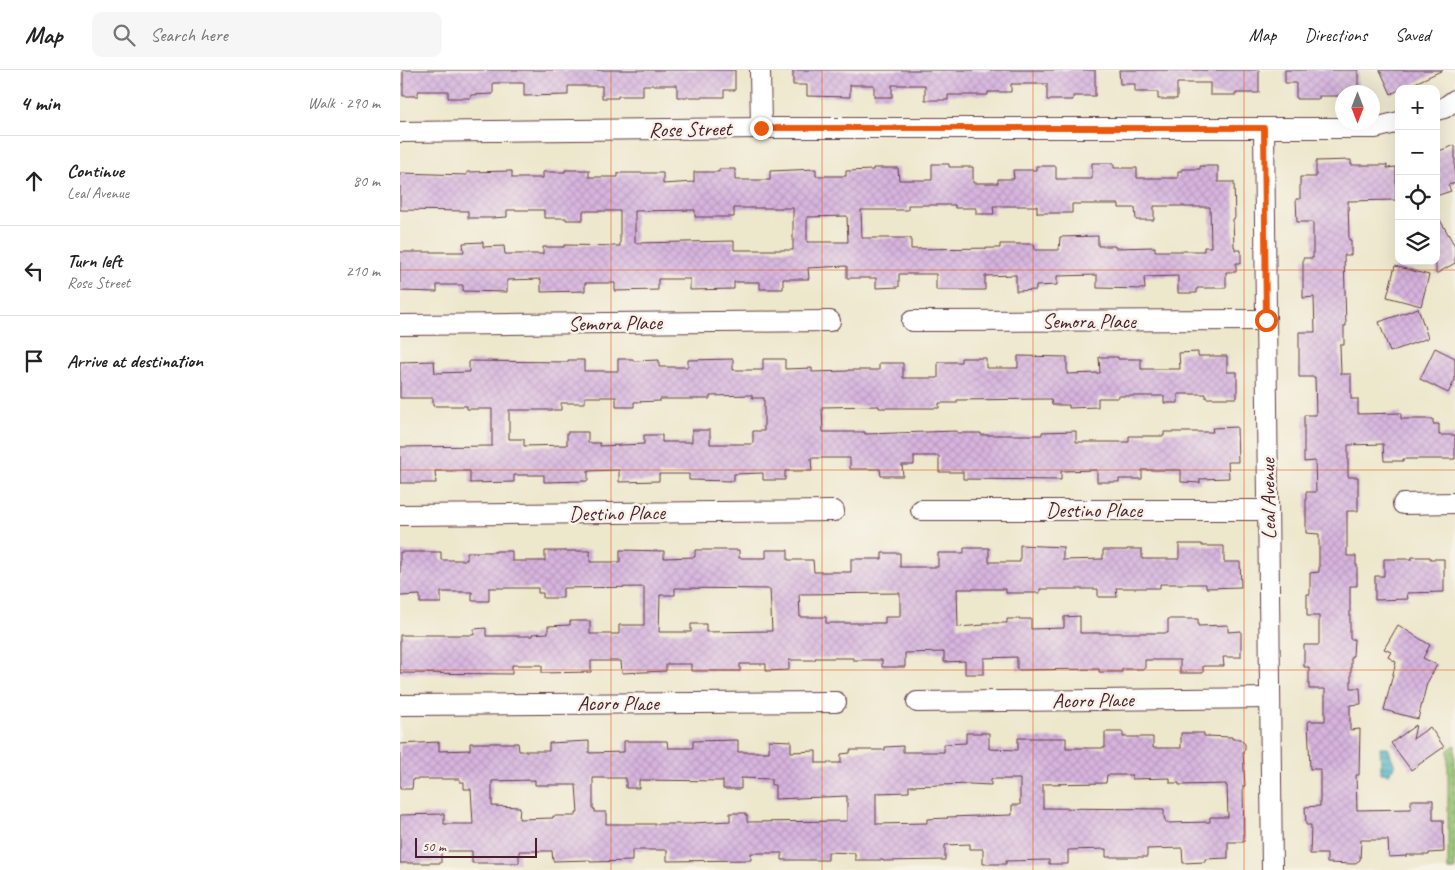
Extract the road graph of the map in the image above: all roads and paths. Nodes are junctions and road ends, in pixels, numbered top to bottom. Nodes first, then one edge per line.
1 (760, 70) edge
2 (1455, 100) edge
3 (1440, 109) edge
4 (1395, 123) edge
5 (761, 128) junction
6 (1264, 128) junction
7 (400, 132) edge
8 (1266, 320) junction
9 (830, 321) dead end
10 (912, 321) dead end
11 (400, 325) edge
12 (1455, 503) edge
13 (1403, 504) dead end
14 (921, 510) dead end
15 (1268, 510) junction
16 (834, 511) dead end
17 (400, 515) edge
18 (1270, 698) junction
19 (836, 702) dead end
20 (917, 702) dead end
21 (400, 705) edge
22 (1272, 870) edge

1 - 5 street
2 - 3 street
4 - 6 street, Rose Street
5 - 6 street, Rose Street
5 - 7 street, Rose Street
6 - 8 street, Leal Avenue
8 - 10 street, Semora Place
8 - 15 street, Leal Avenue
9 - 11 street, Semora Place
12 - 13 street
14 - 15 street, Destino Place
15 - 18 street, Leal Avenue
16 - 17 street, Destino Place
18 - 20 street, Acoro Place
18 - 22 street, Leal Avenue
19 - 21 street, Acoro Place

